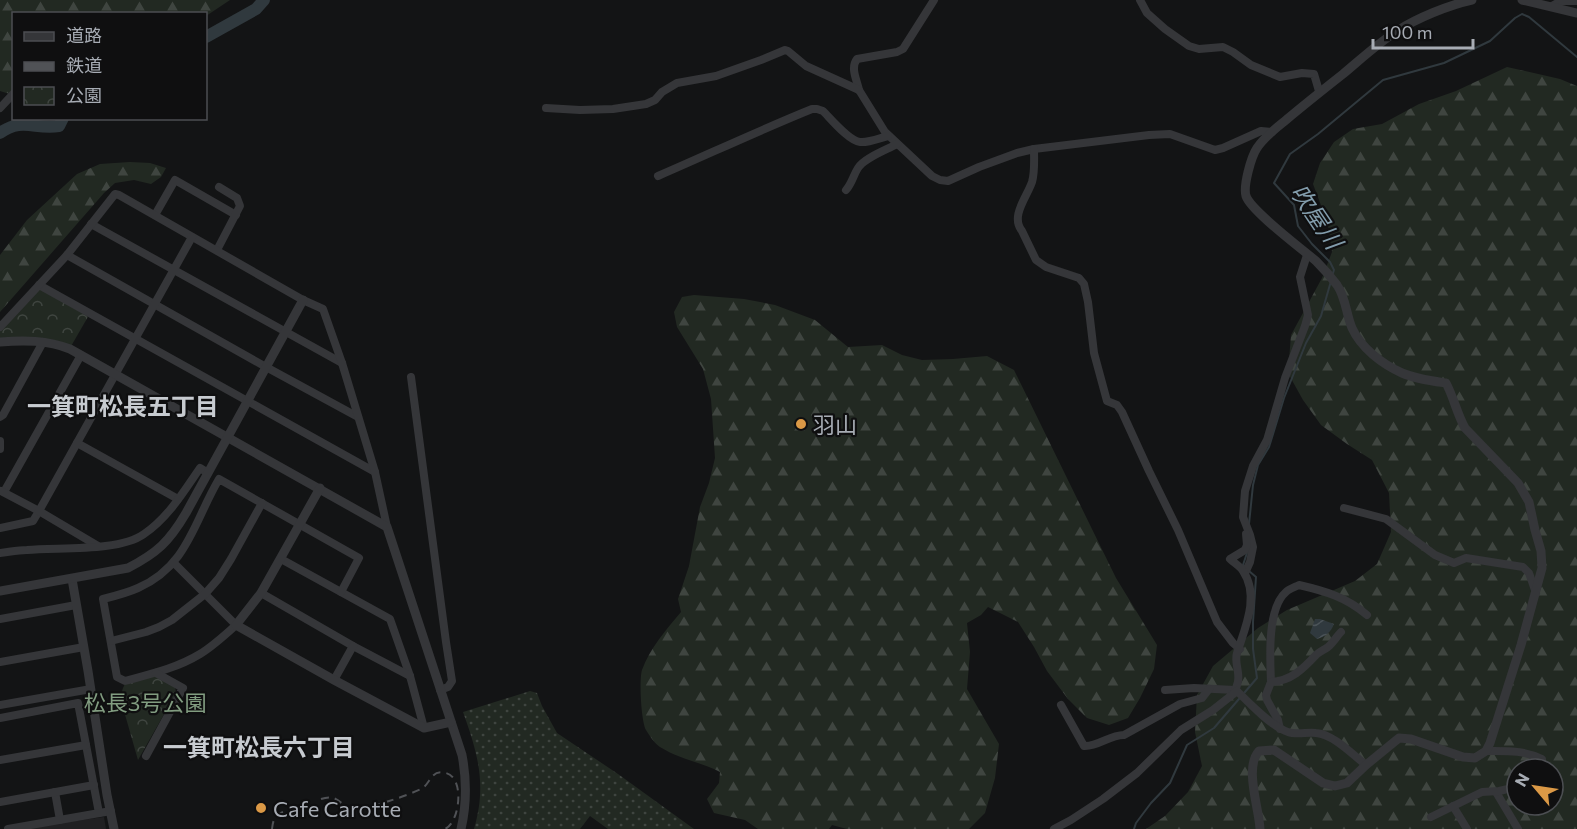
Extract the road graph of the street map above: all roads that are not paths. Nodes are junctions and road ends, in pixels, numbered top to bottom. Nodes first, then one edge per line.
1 (934, 0) edge
2 (1140, 0) edge
3 (1472, 0) edge
4 (1522, 0) edge
5 (1577, 1) edge
6 (1546, 4) edge
7 (1577, 12) edge
8 (860, 90) junction
9 (1319, 91) junction
10 (12, 95) edge
11 (0, 108) edge
12 (546, 108) dead end
13 (1272, 132) junction
14 (888, 136) junction
15 (897, 144) junction
16 (1034, 149) junction
17 (658, 176) dead end
18 (219, 187) dead end
19 (846, 190) dead end
20 (154, 215) junction
21 (236, 215) junction
22 (91, 224) junction
23 (192, 237) junction
24 (217, 250) junction
25 (67, 255) junction
26 (1307, 255) junction
27 (174, 270) junction
28 (39, 285) junction
29 (303, 300) junction
30 (155, 304) junction
31 (0, 327) edge
32 (285, 332) junction
33 (135, 339) junction
34 (0, 342) edge
35 (44, 342) junction
36 (81, 355) junction
37 (342, 363) junction
38 (266, 368) junction
39 (115, 374) junction
40 (411, 377) dead end
41 (247, 402) junction
42 (0, 417) edge
43 (358, 417) junction
44 (228, 438) junction
45 (0, 441) edge
46 (77, 444) junction
47 (0, 448) edge
48 (375, 472) junction
49 (208, 473) junction
50 (320, 488) junction
51 (2, 491) edge
52 (178, 499) junction
53 (262, 504) junction
54 (1344, 508) dead end
55 (39, 511) junction
56 (300, 525) junction
57 (387, 527) junction
58 (0, 528) edge
59 (1246, 534) dead end
60 (98, 546) junction
61 (0, 553) edge
62 (281, 559) junction
63 (174, 563) junction
64 (1245, 573) junction
65 (72, 579) junction
66 (0, 591) edge
67 (340, 592) junction
68 (261, 593) junction
69 (1536, 593) junction
70 (205, 594) junction
71 (76, 605) junction
72 (1367, 615) dead end
73 (0, 619) edge
74 (236, 625) junction
75 (1341, 632) dead end
76 (111, 641) junction
77 (353, 646) junction
78 (84, 647) junction
79 (1240, 649) junction
80 (0, 662) edge
81 (156, 673) junction
82 (410, 676) junction
83 (334, 680) junction
84 (1271, 682) junction
85 (91, 689) junction
86 (1209, 689) junction
87 (440, 690) junction
88 (1165, 690) dead end
89 (1236, 690) junction
90 (0, 705) edge
91 (1061, 705) dead end
92 (0, 718) edge
93 (451, 722) junction
94 (424, 728) junction
95 (1281, 729) junction
96 (86, 745) junction
97 (1486, 751) junction
98 (146, 756) dead end
99 (1538, 757) edge
100 (0, 760) edge
101 (1366, 765) junction
102 (94, 785) junction
103 (1505, 790) edge
104 (55, 792) junction
105 (1496, 792) junction
106 (0, 802) edge
107 (1453, 807) junction
108 (111, 811) junction
109 (99, 813) junction
110 (1431, 818) dead end
111 (60, 820) junction
112 (8, 829) edge
113 (114, 829) edge
114 (461, 829) edge
115 (1054, 829) edge
116 (1260, 829) edge
117 (1467, 829) edge
118 (1518, 829) edge

1 - 8 street
2 - 9 street
3 - 9 street
4 - 6 street
5 - 6 street
6 - 7 street
8 - 12 street
8 - 14 street
9 - 13 street
10 - 11 street
13 - 16 street
13 - 26 street
14 - 15 street
14 - 17 street
15 - 16 street
15 - 19 street
16 - 79 street
18 - 21 street
20 - 21 street
20 - 22 street
20 - 23 street
21 - 24 street
22 - 25 street
22 - 27 street
23 - 24 street
23 - 27 street
24 - 29 street
25 - 28 street
25 - 30 street
26 - 64 street
26 - 69 street
27 - 30 street
27 - 32 street
28 - 31 street
28 - 33 street
29 - 32 street
29 - 37 street
30 - 33 street
30 - 38 street
32 - 37 street
32 - 38 street
33 - 39 street
33 - 41 street
34 - 35 street
35 - 36 street
35 - 42 street
36 - 39 street
36 - 51 street
37 - 43 street
38 - 41 street
38 - 43 street
39 - 44 street
39 - 46 street
40 - 87 street
41 - 44 street
41 - 48 street
43 - 48 street
44 - 49 street
44 - 50 street
45 - 47 street
46 - 52 street
46 - 55 street
48 - 57 street
49 - 52 street
49 - 65 street
50 - 56 street
50 - 57 street
51 - 55 street
52 - 60 street
53 - 56 street
53 - 63 street
53 - 70 street
54 - 69 street
55 - 58 street
55 - 60 street
56 - 62 street
56 - 67 street
57 - 87 street
59 - 64 street
60 - 61 street
62 - 67 street
62 - 68 street
63 - 70 street
63 - 76 street
64 - 79 street
65 - 66 street
65 - 71 street
67 - 82 street
68 - 74 street
68 - 77 street
69 - 97 street
70 - 74 street
70 - 76 street
71 - 73 street
71 - 78 street
72 - 84 street
74 - 81 street
74 - 83 street
75 - 84 street
76 - 81 street
77 - 82 street
77 - 83 street
78 - 80 street
78 - 85 street
79 - 89 street
81 - 98 street
82 - 94 street
83 - 94 street
84 - 95 street
85 - 90 street
85 - 108 street
86 - 88 street
86 - 89 street
86 - 91 street
87 - 93 street
89 - 95 street
89 - 115 street
92 - 96 street
93 - 94 street
93 - 114 street
95 - 101 street
96 - 100 street
96 - 102 street
97 - 99 street
97 - 101 street
101 - 116 street
102 - 104 street
102 - 109 street
103 - 105 street
104 - 106 street
104 - 111 street
105 - 107 street
105 - 118 street
107 - 110 street
107 - 117 street
108 - 109 street
108 - 113 street
109 - 111 street
111 - 112 street

